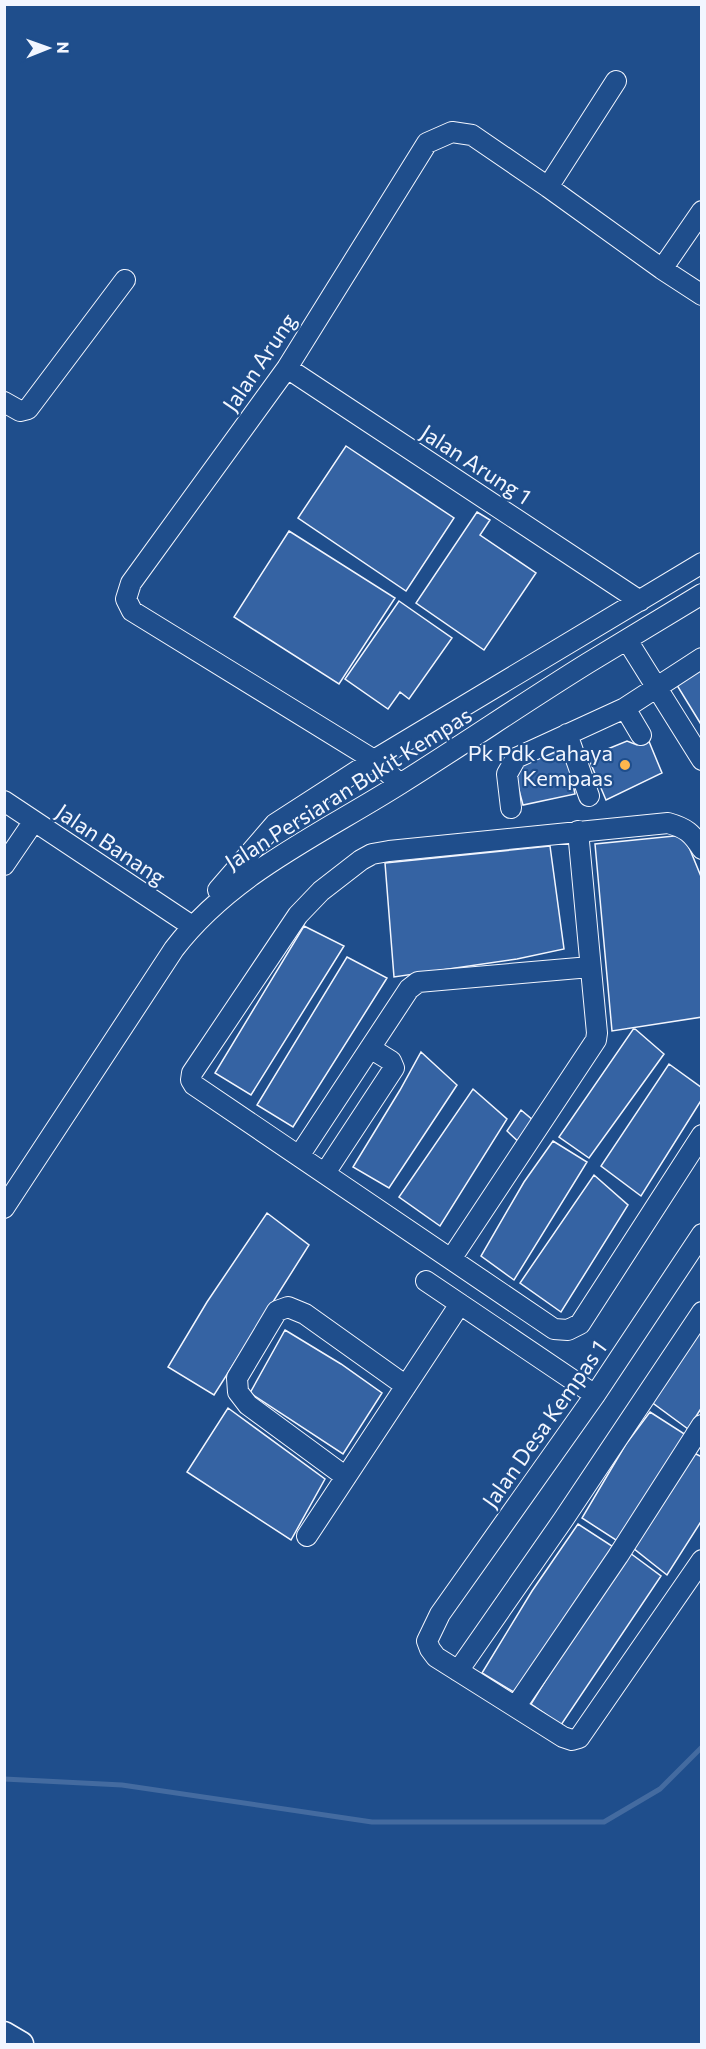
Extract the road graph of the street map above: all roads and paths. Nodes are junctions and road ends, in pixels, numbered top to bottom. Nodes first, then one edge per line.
1 (616, 81) dead end
2 (548, 187) junction
3 (702, 211) edge
4 (662, 269) junction
5 (125, 280) dead end
6 (702, 294) edge
7 (287, 368) junction
8 (4, 402) edge
9 (702, 563) edge
10 (702, 594) edge
11 (640, 601) junction
12 (627, 640) junction
13 (702, 658) edge
14 (657, 689) junction
15 (625, 708) junction
16 (567, 734) junction
17 (641, 735) dead end
18 (699, 751) edge
19 (374, 760) junction
20 (400, 784) junction
21 (589, 796) dead end
22 (4, 801) edge
23 (511, 808) dead end
24 (34, 821) junction
25 (578, 831) junction
26 (702, 849) edge
27 (4, 865) edge
28 (192, 926) junction
29 (590, 967) junction
30 (370, 1048) junction
31 (702, 1135) edge
32 (299, 1156) junction
33 (325, 1173) junction
34 (4, 1208) edge
35 (702, 1234) edge
36 (455, 1262) junction
37 (460, 1304) junction
38 (702, 1311) edge
39 (406, 1386) junction
40 (595, 1395) junction
41 (702, 1425) edge
42 (696, 1445) edge
43 (346, 1477) junction
44 (307, 1536) dead end
45 (702, 1560) edge
46 (458, 1671) junction
47 (516, 1706) junction
48 (4, 2034) edge
49 (21, 2044) edge

1 - 2 street
2 - 4 street, Jalan Arung
2 - 7 street, Jalan Arung
3 - 4 street
4 - 6 street, Jalan Arung
5 - 8 street
7 - 11 street, Jalan Arung 1
7 - 19 street, Jalan Arung
9 - 11 street
10 - 12 street, Jalan Persiaran Bukit Kempas
11 - 19 street
12 - 14 street
12 - 20 street, Jalan Persiaran Bukit Kempas
13 - 14 street
14 - 15 street
14 - 18 street
15 - 16 street
15 - 17 street
16 - 21 street
16 - 23 street
19 - 20 street, Jalan Arung
19 - 28 street
20 - 28 street, Jalan Persiaran Bukit Kempas
22 - 24 street, Jalan Banang
24 - 27 street
24 - 28 street, Jalan Banang
25 - 26 street
25 - 29 street
25 - 32 street
28 - 34 street, Jalan Persiaran Bukit Kempas
29 - 30 street
29 - 36 street
30 - 32 street
30 - 33 street
31 - 36 street
32 - 33 street
33 - 36 street
35 - 40 street, Jalan Desa Kempas 1
36 - 37 street
37 - 39 street
37 - 40 street
38 - 46 street
39 - 43 street
39 - 43 street
40 - 46 street, Jalan Desa Kempas 1
41 - 42 street
42 - 47 street
43 - 44 street
45 - 47 street
46 - 47 street
48 - 49 main road

